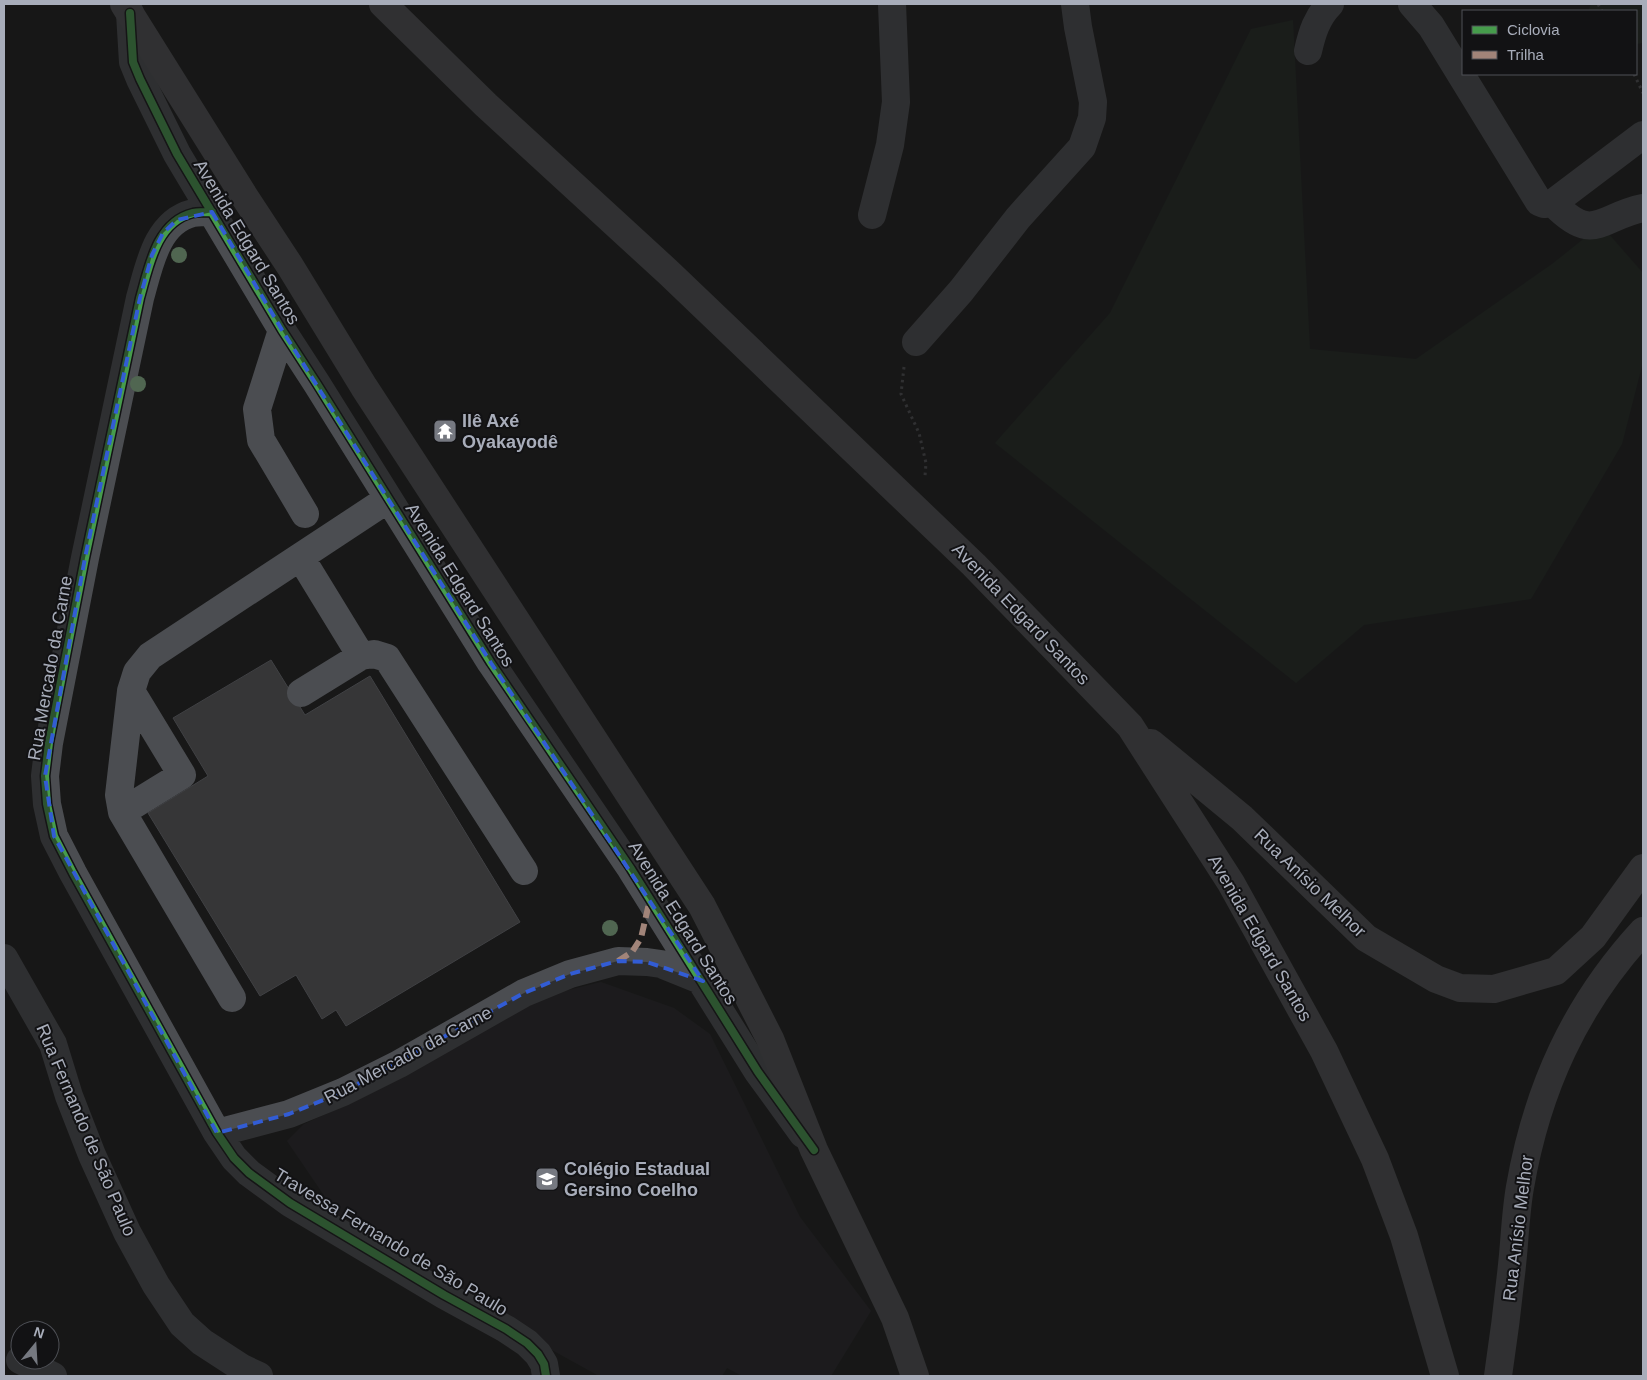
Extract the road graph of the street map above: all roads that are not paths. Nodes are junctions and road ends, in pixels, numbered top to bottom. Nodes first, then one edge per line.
1 (383, 4) edge
2 (892, 4) edge
3 (1075, 4) edge
4 (1330, 4) edge
5 (1412, 4) edge
6 (127, 9) edge
7 (1308, 50) dead end
8 (1643, 135) edge
9 (1553, 203) junction
10 (1643, 208) edge
11 (212, 212) junction
12 (872, 215) dead end
13 (282, 330) junction
14 (916, 342) road end
15 (388, 499) junction
16 (305, 514) dead end
17 (301, 558) junction
18 (361, 656) junction
19 (131, 691) junction
20 (300, 693) dead end
21 (1130, 726) junction
22 (122, 812) junction
23 (1643, 868) edge
24 (524, 871) dead end
25 (1643, 931) edge
26 (4, 958) edge
27 (702, 982) junction
28 (232, 998) dead end
29 (216, 1133) junction
30 (814, 1150) junction
31 (41, 1370) edge
32 (245, 1374) edge
33 (53, 1376) edge
34 (546, 1376) edge
35 (915, 1376) edge
36 (1445, 1376) edge
37 (1498, 1376) edge

1 - 21 main road, Avenida Edgard Santos
2 - 12 street
3 - 14 street
4 - 7 street
5 - 9 street
6 - 11 street, Avenida Edgard Santos
6 - 30 main road, Avenida Edgard Santos
8 - 9 street
9 - 10 street
11 - 13 street, Avenida Edgard Santos
11 - 29 street, Rua Mercado da Carne
13 - 15 street, Avenida Edgard Santos
13 - 16 street
15 - 17 street
15 - 27 street, Avenida Edgard Santos
17 - 18 street
17 - 19 street
18 - 20 street
18 - 24 street
19 - 22 street
19 - 22 street
21 - 23 main road, Rua Anísio Melhor
21 - 36 main road, Avenida Edgard Santos
22 - 28 street
25 - 37 main road, Rua Anísio Melhor
26 - 32 street, Rua Fernando de São Paulo
27 - 29 street, Rua Mercado da Carne
27 - 30 street, Avenida Edgard Santos
29 - 34 street, Travessa Fernando de São Paulo
30 - 35 main road, Avenida Edgard Santos
31 - 33 street

